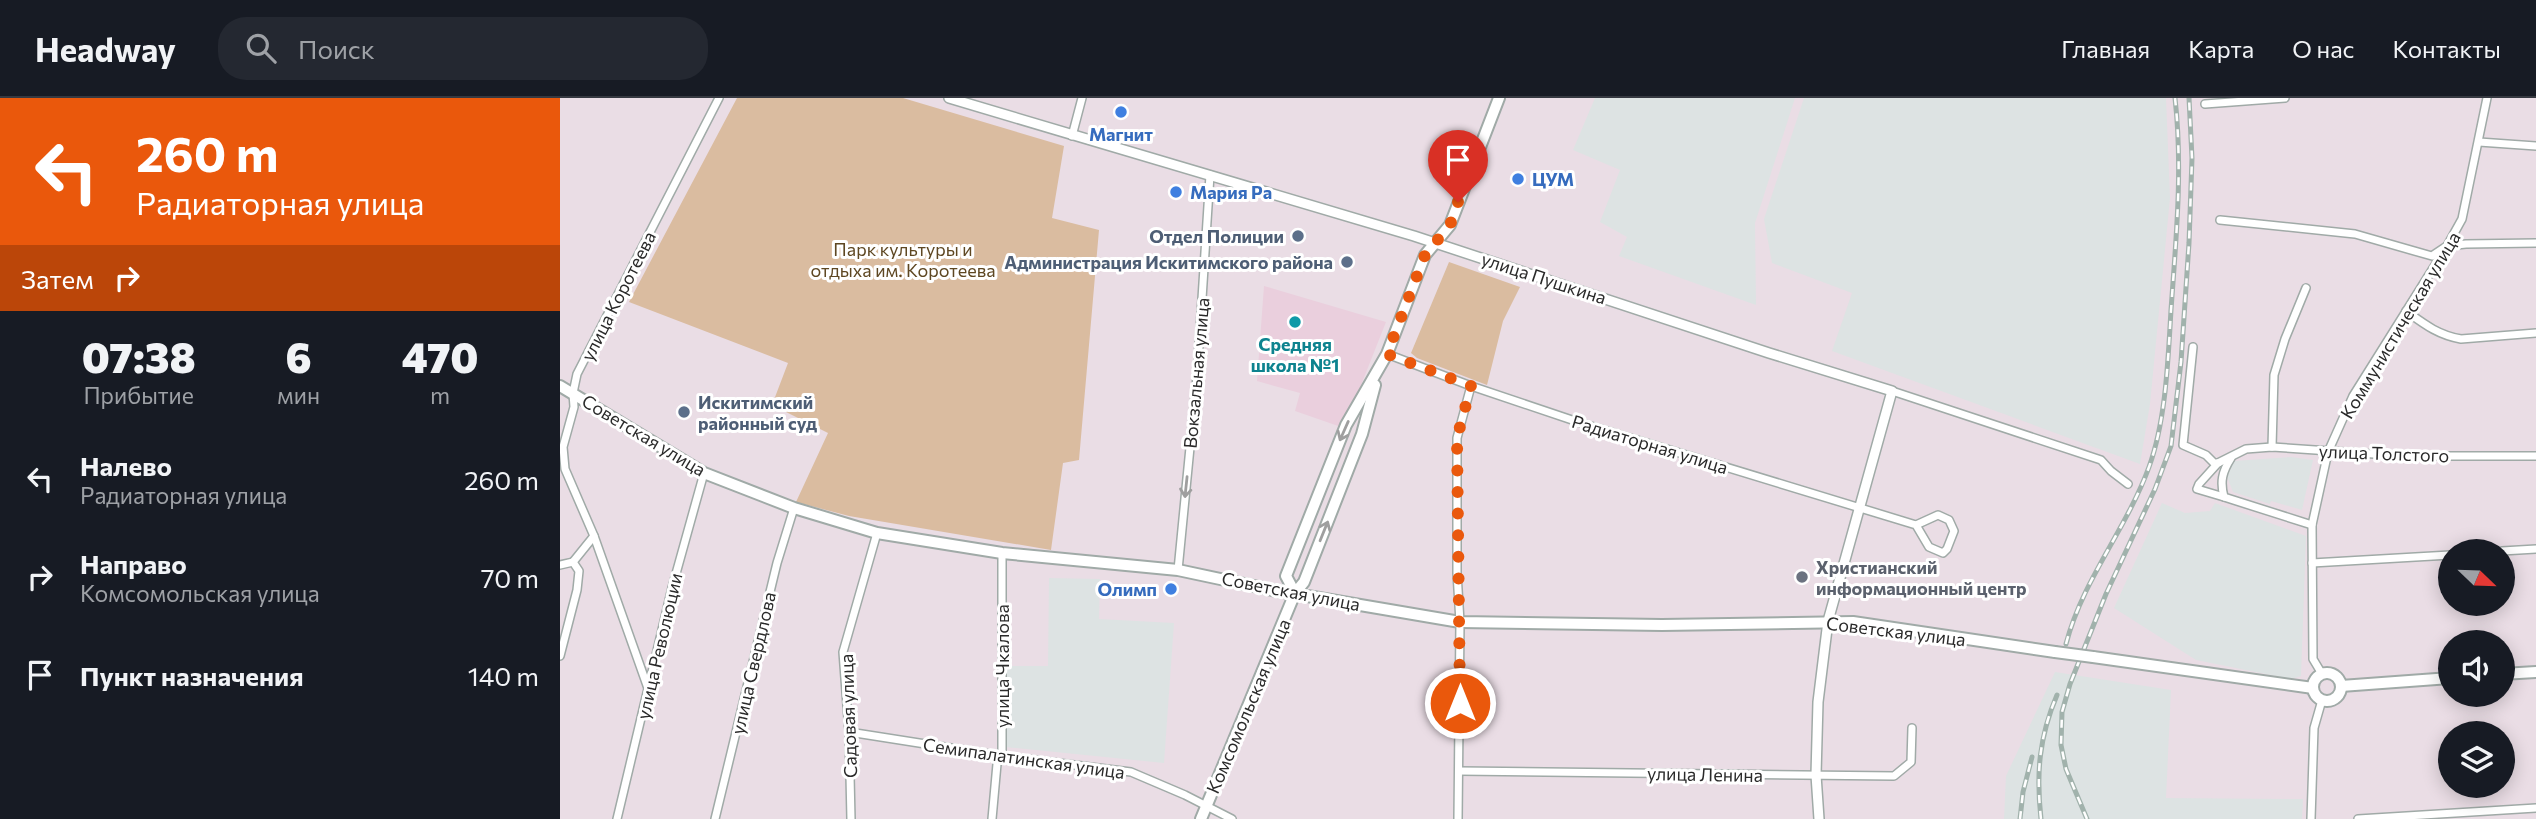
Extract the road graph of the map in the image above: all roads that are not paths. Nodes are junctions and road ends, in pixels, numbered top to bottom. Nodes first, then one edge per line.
1 (719, 98) edge
2 (949, 98) edge
3 (1082, 98) edge
4 (1499, 98) edge
5 (2285, 98) edge
6 (2487, 98) edge
7 (2206, 104) dead end
8 (1072, 136) junction
9 (2479, 142) junction
10 (2536, 146) edge
11 (1210, 175) junction
12 (2220, 220) dead end
13 (1435, 242) junction
14 (2536, 243) edge
15 (2447, 246) junction
16 (2306, 288) dead end
17 (2406, 311) junction
18 (2536, 333) edge
19 (2193, 347) dead end
20 (1387, 354) junction
21 (1378, 372) junction
22 (560, 386) edge
23 (1471, 386) junction
24 (1892, 391) junction
25 (573, 393) junction
26 (2272, 447) junction
27 (2328, 452) junction
28 (2233, 455) junction
29 (2536, 456) edge
30 (2218, 463) junction
31 (704, 473) junction
32 (2128, 484) dead end
33 (2224, 497) junction
34 (794, 508) junction
35 (1859, 509) junction
36 (1916, 525) junction
37 (2312, 525) junction
38 (877, 533) junction
39 (594, 536) junction
40 (2536, 549) edge
41 (2515, 550) edge
42 (1002, 553) junction
43 (2438, 556) edge
44 (573, 562) junction
45 (2312, 563) junction
46 (560, 565) edge
47 (1178, 570) junction
48 (1295, 593) junction
49 (1828, 621) junction
50 (1460, 622) junction
51 (560, 656) edge
52 (2536, 672) edge
53 (2515, 673) edge
54 (2322, 674) junction
55 (2438, 679) edge
56 (2341, 686) junction
57 (2313, 688) junction
58 (649, 691) junction
59 (2322, 700) junction
60 (1912, 728) dead end
61 (849, 732) junction
62 (1002, 756) junction
63 (1459, 771) junction
64 (1816, 775) junction
65 (1206, 806) junction
66 (2536, 808) edge
67 (2508, 810) junction
68 (617, 819) edge
69 (715, 819) edge
70 (852, 819) edge
71 (992, 819) edge
72 (1201, 819) edge
73 (1232, 819) edge
74 (1458, 819) edge
75 (1819, 819) edge
76 (2311, 819) edge
77 (2358, 819) edge
78 (2512, 819) edge

1 - 25 street, улица Коротеева
2 - 8 street, улица Пушкина
3 - 8 street
4 - 13 main road, Комсомольская улица
5 - 7 street
6 - 9 street, Коммунистическая улица
8 - 11 street, улица Пушкина
9 - 10 street
9 - 15 street, Коммунистическая улица
11 - 13 street, улица Пушкина
11 -> 47 street, Вокзальная улица
12 - 15 street
13 - 20 main road, Комсомольская улица
13 - 24 street, улица Пушкина
14 - 15 street
15 - 17 street, Коммунистическая улица
16 - 26 street
17 - 18 street
17 - 27 street, Коммунистическая улица
19 - 30 street
20 - 21 main road, Комсомольская улица
20 - 23 street, Радиаторная улица
48 -> 21 main road, Комсомольская улица
21 -> 48 main road, Комсомольская улица
22 - 25 main road, Советская улица
23 - 35 street, Радиаторная улица
23 - 50 street
24 - 32 street, улица Пушкина
24 - 35 street
25 - 31 main road, Советская улица
25 - 39 street, улица Коротеева
26 - 27 street, улица Толстого
26 - 28 street, улица Толстого
27 - 29 street, улица Толстого
27 - 37 street, Коммунистическая улица
28 - 30 street, улица Толстого
28 - 33 street
30 - 33 street
31 - 34 main road, Советская улица
31 - 58 street, улица Революции
33 - 37 street
34 - 38 main road, Советская улица
34 - 69 street, улица Свердлова
35 - 36 street, Радиаторная улица
35 - 49 street
36 - 36 street, Радиаторная улица
37 - 45 street, Коммунистическая улица
38 - 42 main road, Советская улица
38 - 61 street, Садовая улица
39 - 44 street
39 - 58 street, улица Коротеева
40 - 41 street
42 - 47 main road, Советская улица
42 - 62 street, улица Чкалова
43 - 45 street
44 - 46 street
44 - 51 street
45 - 54 street, Коммунистическая улица
47 - 48 main road, Советская улица
48 - 50 main road, Советская улица
48 - 65 main road, Комсомольская улица
49 - 50 main road, Советская улица
49 - 57 main road, Советская улица, bridge
49 - 64 street
50 - 63 street
52 - 53 main road
54 - 56 main road
54 - 57 main road
55 - 56 main road
56 - 59 main road
57 - 59 main road
58 - 68 street, улица Революции
59 - 76 street
60 - 64 street, улица Ленина
61 - 62 street, Семипалатинская улица
61 - 70 street, Садовая улица
62 - 65 street, Семипалатинская улица
62 - 71 street, улица Чкалова
63 - 64 street, улица Ленина
63 - 74 street
64 - 75 street
65 - 72 main road, Комсомольская улица
65 - 73 street, Семипалатинская улица
66 - 67 street
67 - 77 street
67 - 78 street

